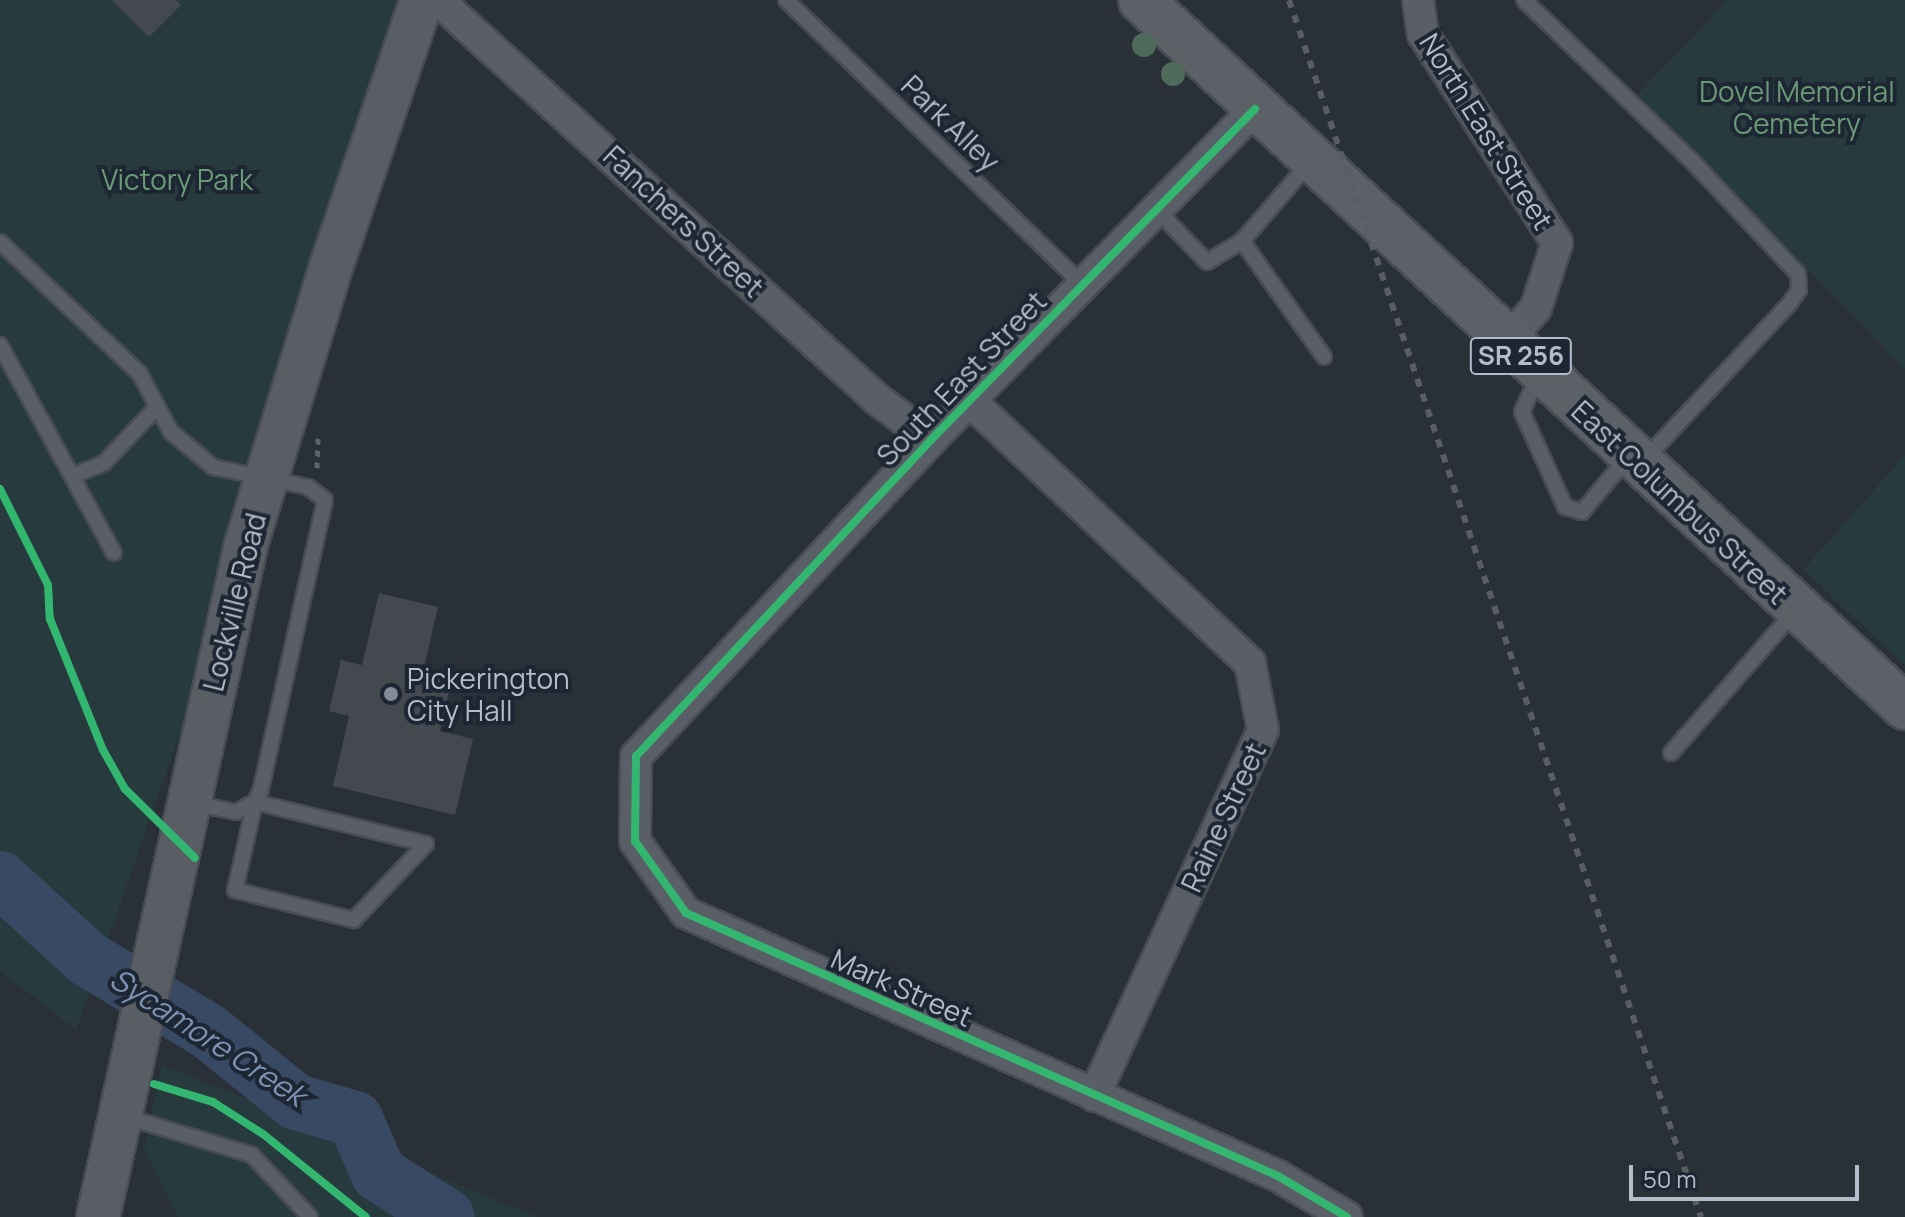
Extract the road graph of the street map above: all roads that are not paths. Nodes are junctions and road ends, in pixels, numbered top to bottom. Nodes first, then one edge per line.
1 (422, 0) edge
2 (438, 0) edge
3 (786, 0) edge
4 (1141, 0) edge
5 (1418, 0) edge
6 (1524, 0) edge
7 (1255, 109) junction
8 (1310, 162) junction
9 (1155, 209) junction
10 (1242, 241) junction
11 (0, 242) edge
12 (1081, 283) junction
13 (1506, 342) junction
14 (0, 345) edge
15 (1324, 357) dead end
16 (1540, 372) junction
17 (970, 401) junction
18 (157, 407) junction
19 (931, 440) junction
20 (1635, 460) junction
21 (268, 475) junction
22 (72, 476) junction
23 (114, 553) dead end
24 (1797, 608) junction
25 (705, 682) joint
26 (1905, 707) edge
27 (1671, 753) dead end
28 (186, 802) junction
29 (255, 802) junction
30 (1094, 1096) junction
31 (122, 1115) junction
32 (98, 1217) edge
33 (310, 1217) edge
34 (1347, 1217) edge

1 - 21 main road, Lockville Road
2 - 19 street, Fanchers Street
3 - 12 lane, Park Alley
4 - 7 main road, East Columbus Street / SR 256
5 - 13 street, North East Street
6 - 20 lane
7 - 8 main road, East Columbus Street / SR 256
7 - 9 street, South East Street
8 - 10 lane
8 - 13 main road, East Columbus Street / SR 256
9 - 10 lane
9 - 12 street, South East Street
10 - 15 lane
11 - 18 lane
12 - 17 street, South East Street
13 - 16 main road, East Columbus Street / SR 256
14 - 22 lane
16 - 20 main road, East Columbus Street / SR 256
16 - 20 lane
17 - 19 street, South East Street
17 - 30 street, Raine Street
18 - 21 lane
18 - 22 lane
19 - 25 street, South East Street
20 - 24 main road, East Columbus Street / SR 256
21 - 28 main road, Lockville Road
21 - 29 lane
22 - 23 lane
24 - 26 main road, East Columbus Street / SR 256
24 - 27 lane
25 - 30 street, Mark Street
28 - 29 lane
28 - 31 main road, Lockville Road
29 - 29 lane
30 - 34 street, Mark Street
31 - 32 main road, Lockville Road
31 - 33 lane

